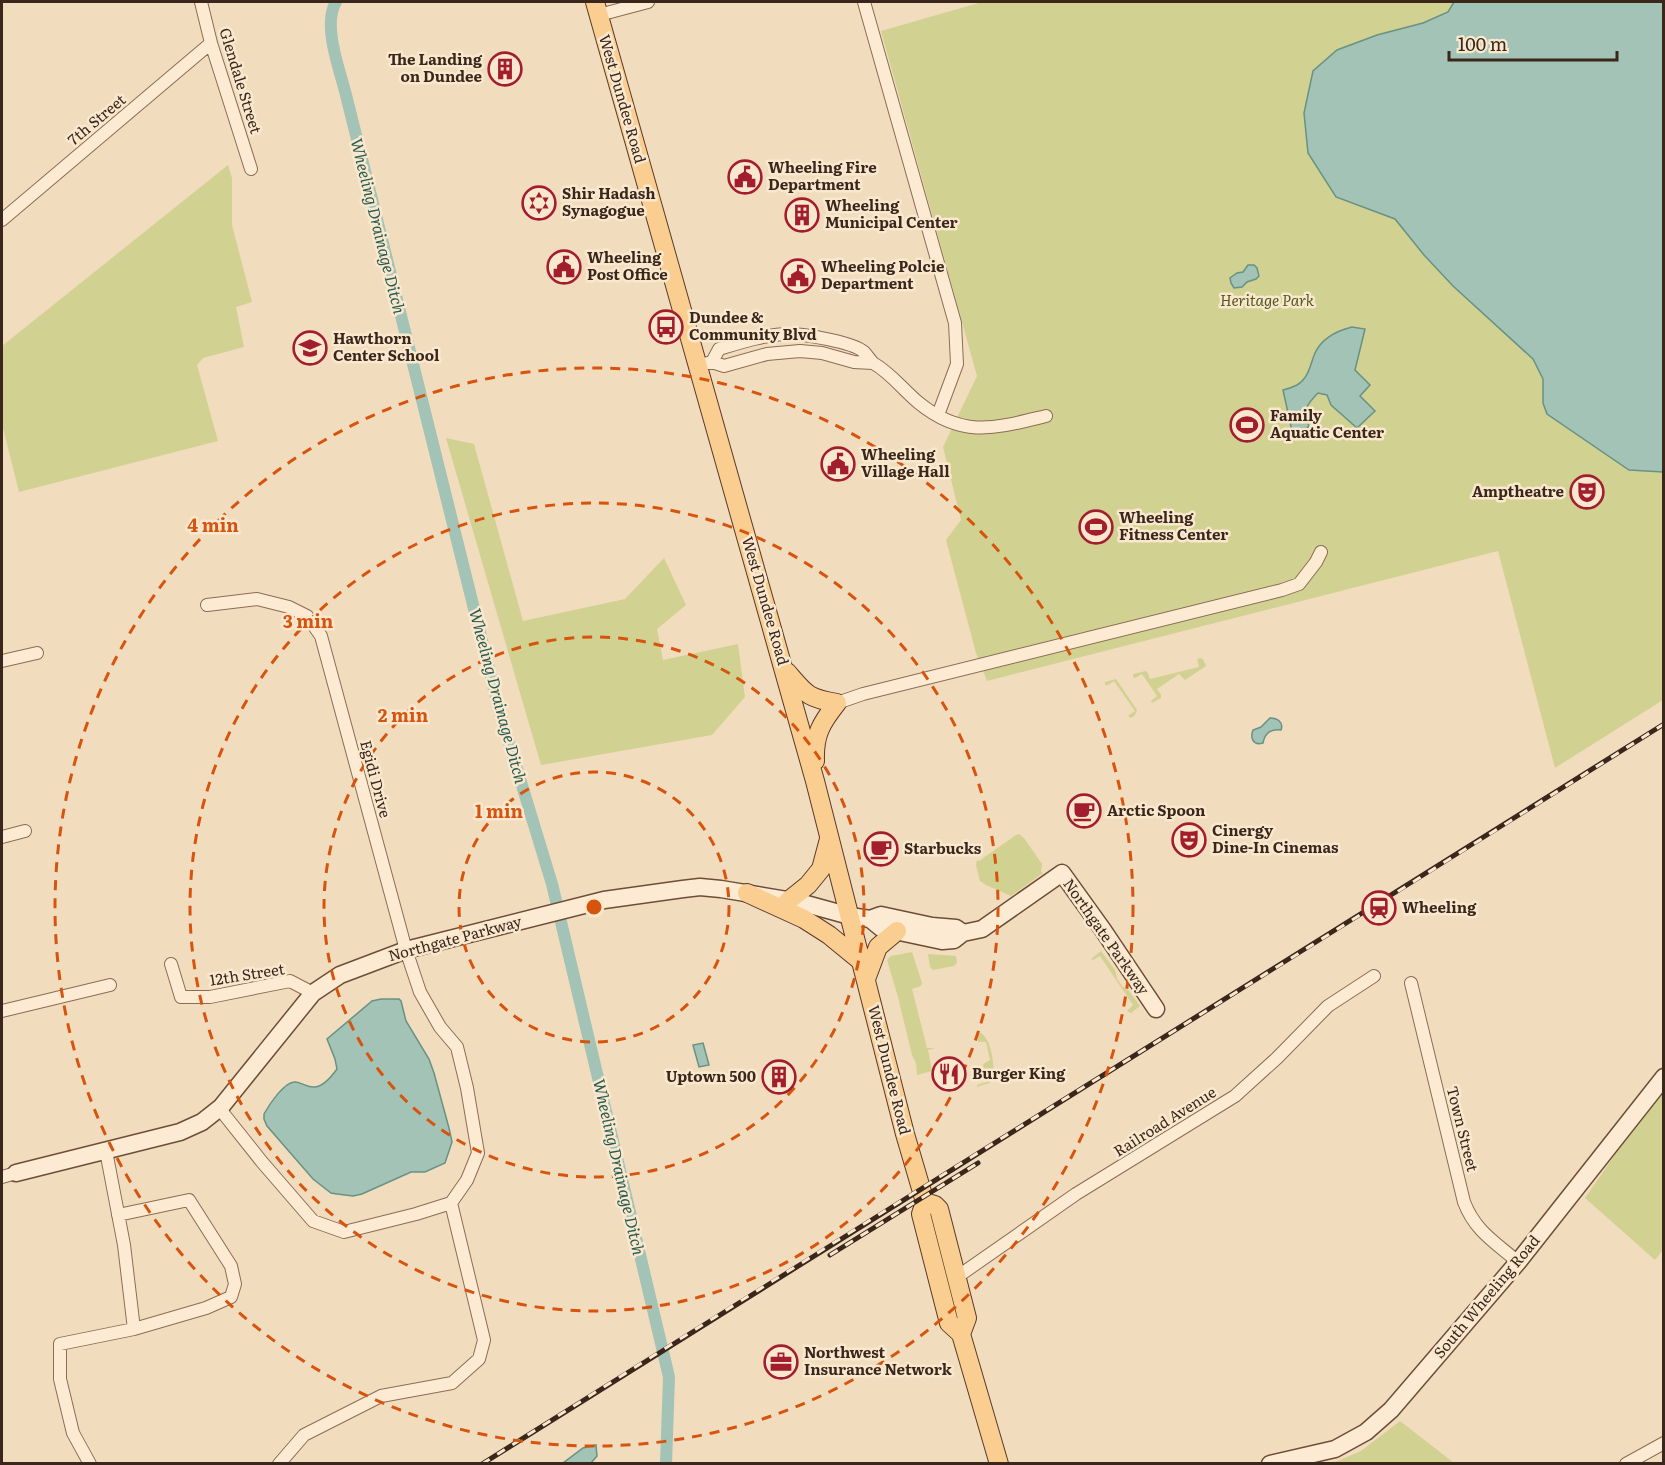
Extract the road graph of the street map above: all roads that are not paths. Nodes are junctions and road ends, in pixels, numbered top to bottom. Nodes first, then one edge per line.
1 (201, 2) edge
2 (648, 2) edge
3 (864, 2) edge
4 (597, 8) edge
5 (211, 43) junction
6 (251, 169) dead end
7 (2, 220) edge
8 (873, 363) junction
9 (705, 364) junction
10 (938, 415) junction
11 (1046, 416) dead end
12 (1321, 552) dead end
13 (207, 604) dead end
14 (37, 653) dead end
15 (2, 661) edge
16 (784, 669) junction
17 (837, 703) junction
18 (815, 781) junction
19 (25, 831) dead end
20 (2, 837) edge
21 (829, 837) junction
22 (747, 893) junction
23 (788, 901) junction
24 (850, 916) junction
25 (870, 919) junction
26 (897, 931) junction
27 (963, 933) junction
28 (406, 950) junction
29 (171, 964) dead end
30 (864, 971) junction
31 (1374, 976) dead end
32 (1411, 983) dead end
33 (110, 985) dead end
34 (313, 993) junction
35 (1156, 1008) dead end
36 (2, 1011) edge
37 (1664, 1077) edge
38 (219, 1108) junction
39 (106, 1151) junction
40 (9, 1175) edge
41 (925, 1202) junction
42 (451, 1203) junction
43 (118, 1215) junction
44 (1518, 1262) junction
45 (957, 1277) junction
46 (134, 1329) junction
47 (962, 1334) junction
48 (1664, 1443) edge
49 (90, 1464) edge
50 (279, 1464) edge
51 (999, 1464) edge
52 (1270, 1464) edge
53 (1626, 1464) edge

1 - 5 street, Glendale Street
2 - 4 street
3 - 10 street
4 - 9 main road, West Dundee Road
5 - 6 street, Glendale Street
5 - 7 street, 7th Street
8 - 9 street
8 - 9 street
8 - 10 street
9 - 16 main road, West Dundee Road
10 - 11 street
12 - 17 street
13 - 28 street, Egidi Drive
14 - 15 street
16 - 17 main road
16 - 18 main road, West Dundee Road
17 - 18 main road
18 - 21 main road, West Dundee Road
19 - 20 street
21 - 23 main road
21 - 24 main road, West Dundee Road
22 - 23 street, Northgate Parkway
22 - 28 street, Northgate Parkway
22 - 30 main road
23 - 24 street, Northgate Parkway
24 - 25 street, Northgate Parkway
24 - 30 main road, West Dundee Road
25 - 26 street, Northgate Parkway
25 - 27 street, Northgate Parkway
26 - 27 street, Northgate Parkway
26 - 30 main road
27 - 35 street, Northgate Parkway
28 - 34 street, Northgate Parkway
28 - 42 street, Egidi Drive
29 - 34 street, 12th Street
30 - 41 main road, West Dundee Road
31 - 45 street, Railroad Avenue
32 - 44 street, Town Street
33 - 36 street
34 - 38 street, Northgate Parkway
37 - 44 street, South Wheeling Road
38 - 39 street, Northgate Parkway
38 - 42 street
39 - 40 street, Northgate Parkway
39 - 43 street
41 - 45 main road, West Dundee Road
41 - 47 main road, West Dundee Road
42 - 50 street
43 - 46 street
43 - 46 street
44 - 52 street, South Wheeling Road
45 - 47 main road, West Dundee Road
46 - 49 street
47 - 51 main road, West Dundee Road
48 - 53 street

